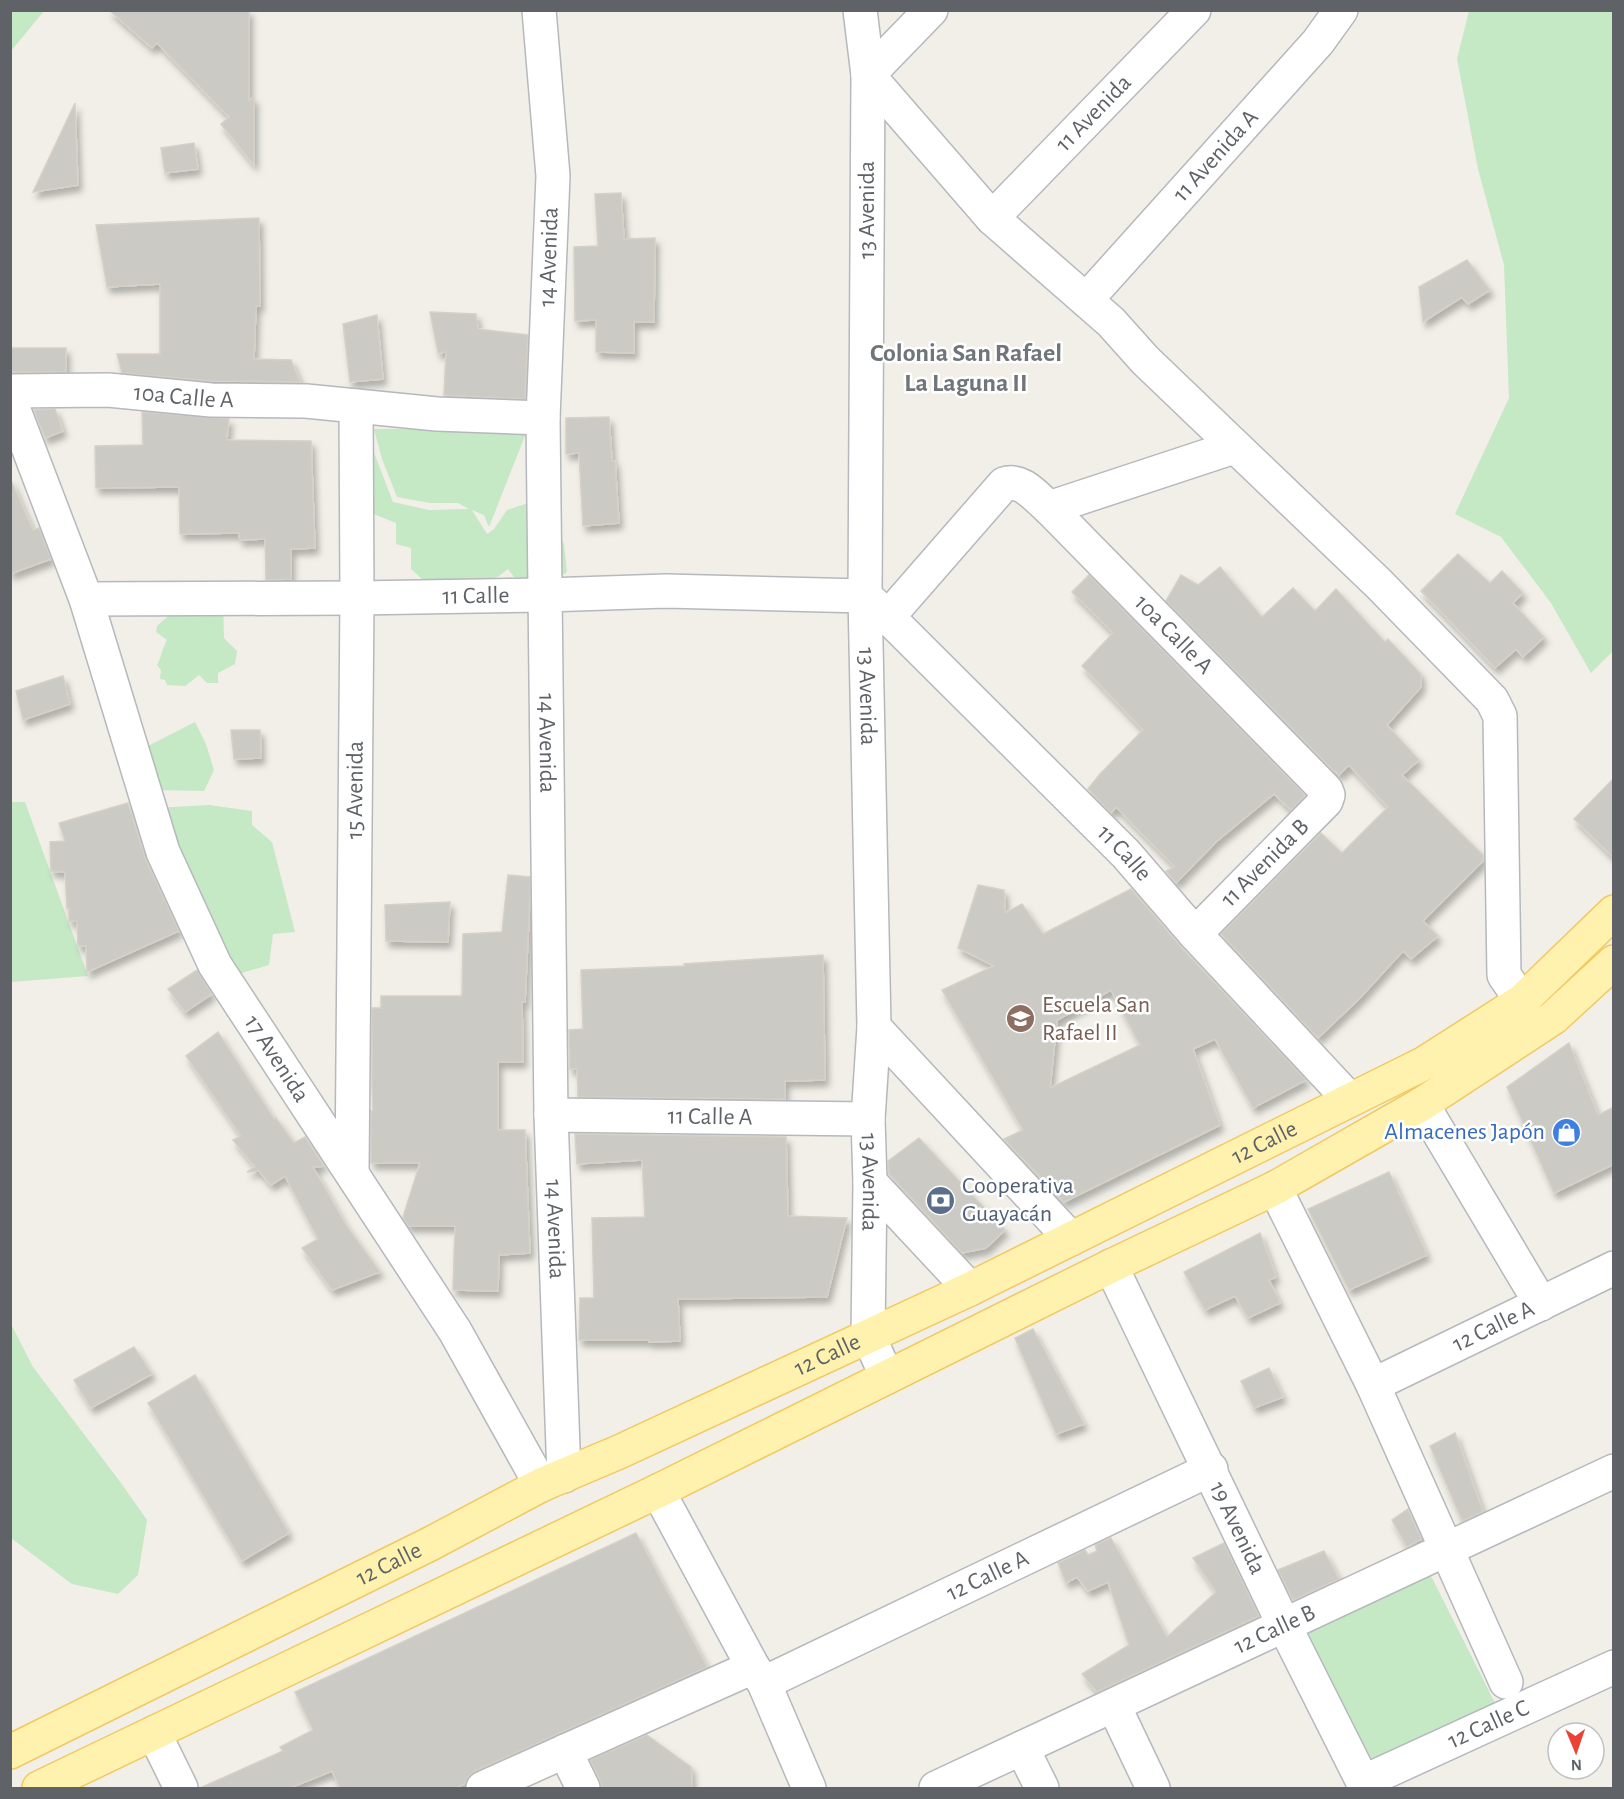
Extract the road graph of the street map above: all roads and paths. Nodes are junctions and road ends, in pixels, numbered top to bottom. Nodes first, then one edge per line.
1 (539, 10) edge
2 (860, 10) edge
3 (931, 10) edge
4 (1194, 10) edge
5 (1341, 10) edge
6 (868, 75) junction
7 (992, 218) junction
8 (1086, 300) junction
9 (10, 391) edge
10 (10, 399) edge
11 (356, 406) junction
12 (543, 418) junction
13 (1234, 447) junction
14 (1049, 508) junction
15 (546, 596) junction
16 (357, 598) junction
17 (86, 599) junction
18 (876, 607) junction
19 (1326, 790) joint
20 (1614, 912) edge
21 (1195, 934) junction
22 (1614, 962) edge
23 (1522, 1001) junction
24 (874, 1028) junction
25 (1350, 1100) junction
26 (1422, 1104) junction
27 (551, 1115) junction
28 (868, 1119) junction
29 (352, 1172) junction
30 (870, 1182) junction
31 (1275, 1188) junction
32 (1071, 1239) junction
33 (1111, 1266) junction
34 (1614, 1268) edge
35 (970, 1289) junction
36 (1541, 1304) junction
37 (868, 1335) junction
38 (888, 1377) junction
39 (1373, 1385) junction
40 (1211, 1470) junction
41 (1614, 1470) edge
42 (553, 1480) junction
43 (658, 1491) junction
44 (1447, 1549) junction
45 (1284, 1625) junction
46 (1614, 1667) edge
47 (758, 1675) junction
48 (1506, 1682) dead end
49 (1114, 1706) junction
50 (154, 1733) junction
51 (1022, 1748) junction
52 (565, 1751) junction
53 (10, 1752) edge
54 (1364, 1785) edge
55 (39, 1788) edge
56 (181, 1788) edge
57 (483, 1788) edge
58 (583, 1788) edge
59 (809, 1788) edge
60 (936, 1788) edge
61 (1042, 1788) edge
62 (1154, 1788) edge

1 - 12 street, 14 Avenida
2 - 6 street, 13 Avenida
3 - 6 street
4 - 7 street, 11 Avenida
5 - 8 street, 11 Avenida A
6 - 7 street
6 - 18 street, 13 Avenida
7 - 8 street
8 - 13 street
9 - 11 street, 10a Calle A
10 - 17 street, 17 Avenida
11 - 12 street, 10a Calle A
11 - 16 street, 15 Avenida
12 - 15 street, 14 Avenida
13 - 14 street
13 - 23 street
14 - 18 street, 10a Calle A
14 - 19 street, 10a Calle A
15 - 16 street, 11 Calle
15 - 18 street, 11 Calle
15 - 27 street, 14 Avenida
16 - 17 street, 11 Calle
16 - 29 street, 15 Avenida
17 - 29 street, 17 Avenida
18 - 21 street, 11 Calle
18 - 24 street, 13 Avenida
19 - 21 street, 11 Avenida B
20 - 23 main road, 12 Calle
21 - 25 street, 11 Calle
22 - 26 main road, 12 Calle
23 - 25 main road, 12 Calle
24 - 28 street, 13 Avenida
24 - 32 street
25 - 32 main road, 12 Calle
26 - 31 main road, 12 Calle
26 - 36 street
27 - 28 street, 11 Calle A
27 - 42 street, 14 Avenida
28 - 30 street, 13 Avenida
29 - 42 street, 17 Avenida
30 - 35 street
30 - 37 street, 13 Avenida
31 - 33 main road, 12 Calle
31 - 39 street
32 - 35 main road, 12 Calle
33 - 38 main road, 12 Calle
33 - 40 street, 19 Avenida
34 - 36 street, 12 Calle A
35 - 37 main road, 12 Calle
36 - 39 street, 12 Calle A
37 - 38 street, 13 Avenida
37 - 42 main road, 12 Calle
38 - 43 main road, 12 Calle
39 - 44 street
40 - 45 street, 19 Avenida
40 - 47 street, 12 Calle A
41 - 44 street, 12 Calle B
42 - 53 main road, 12 Calle
43 - 47 street
43 - 50 main road, 12 Calle
44 - 45 street, 12 Calle B
44 - 48 street
45 - 49 street, 12 Calle B
45 - 54 street, 19 Avenida
46 - 54 street, 12 Calle C
47 - 52 street, 12 Calle A
47 - 59 street
49 - 51 street, 12 Calle B
49 - 62 street
50 - 55 main road, 12 Calle
50 - 56 street
51 - 60 street, 12 Calle B
51 - 61 street
52 - 57 street, 12 Calle A
52 - 58 street

